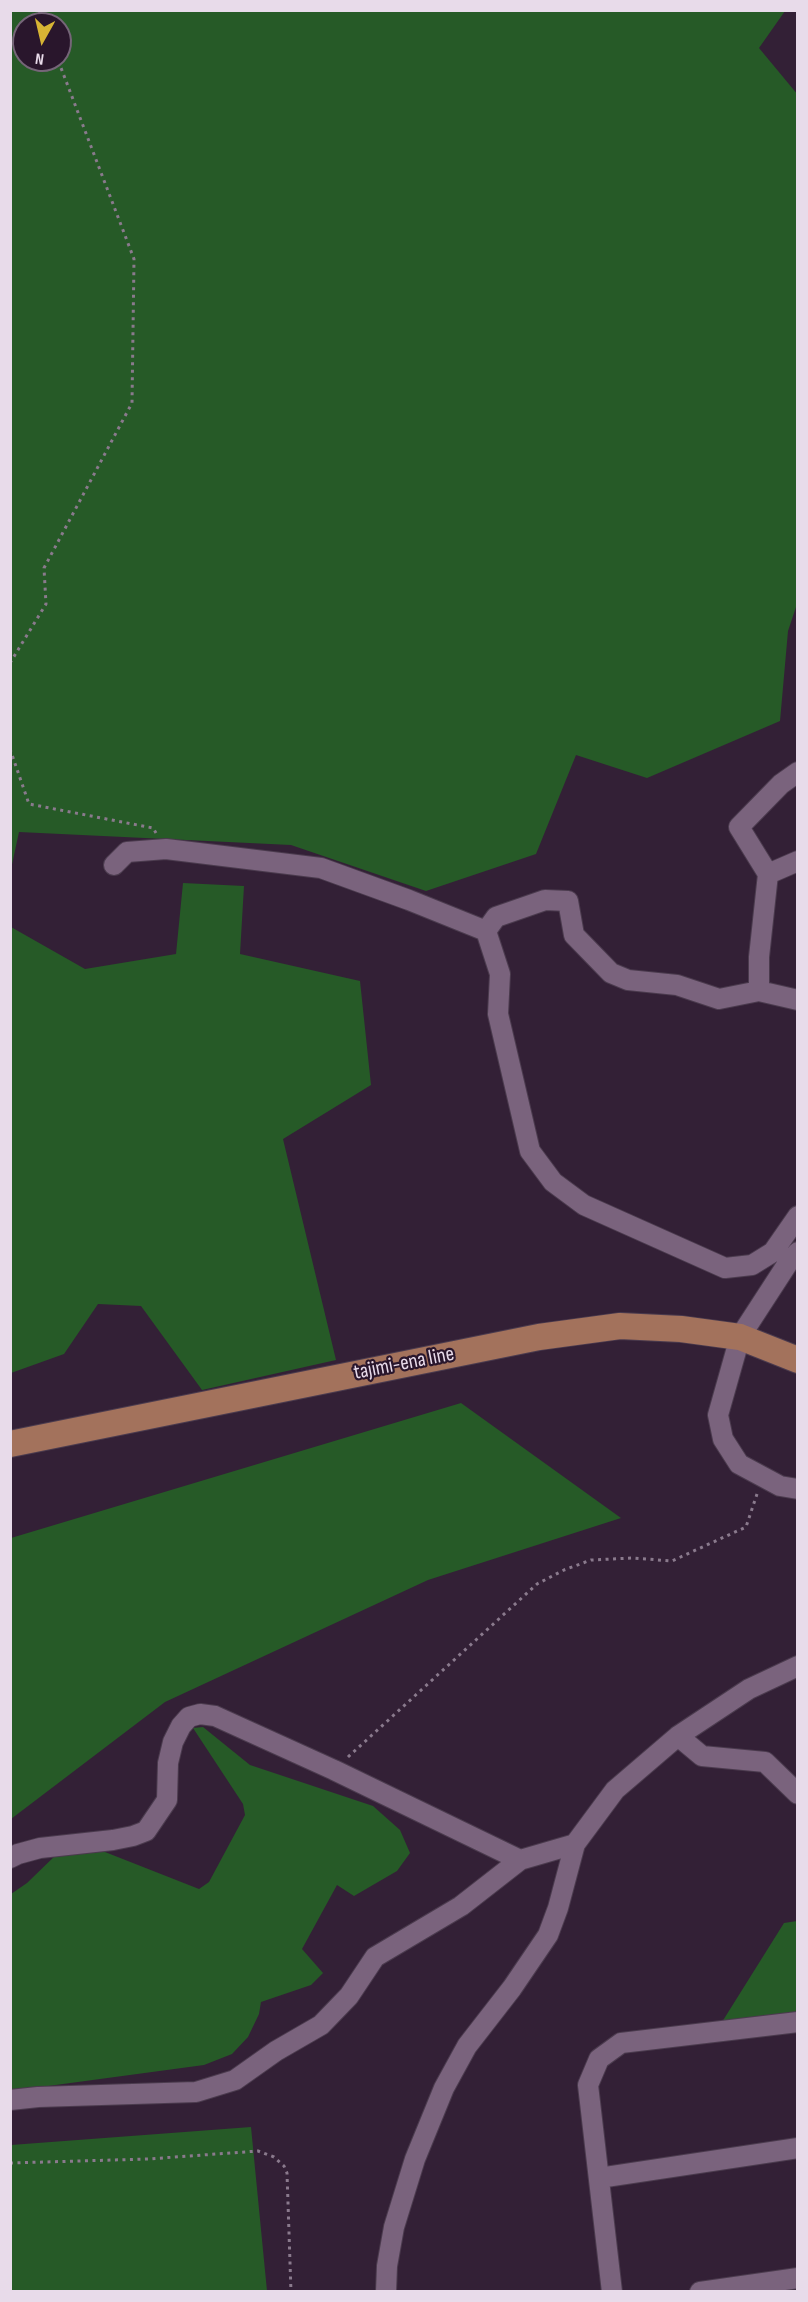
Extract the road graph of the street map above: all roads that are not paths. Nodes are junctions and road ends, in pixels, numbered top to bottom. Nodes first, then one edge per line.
1 (798, 772) edge
2 (798, 861) edge
3 (114, 865) dead end
4 (768, 874) junction
5 (486, 931) junction
6 (759, 991) junction
7 (798, 1000) edge
8 (798, 1216) edge
9 (794, 1260) edge
10 (740, 1336) junction
11 (798, 1360) edge
12 (10, 1444) edge
13 (798, 1489) edge
14 (798, 1666) edge
15 (678, 1736) junction
16 (798, 1794) edge
17 (575, 1844) junction
18 (10, 1858) edge
19 (520, 1860) junction
20 (798, 2022) edge
21 (10, 2100) edge
22 (798, 2148) edge
23 (599, 2178) junction
24 (798, 2278) edge
25 (386, 2292) edge
26 (612, 2292) edge
27 (700, 2292) edge

1 - 4 street
2 - 4 street
3 - 5 street
4 - 6 street
5 - 6 street
5 - 8 street
6 - 7 street
9 - 10 street
10 - 11 main road, tajimi-ena line
10 - 12 main road, tajimi-ena line
10 - 13 street
14 - 15 street
15 - 16 street
15 - 17 street
17 - 19 street
17 - 25 street
18 - 19 street
19 - 21 street
20 - 23 street
22 - 23 street
23 - 26 street
24 - 27 street

